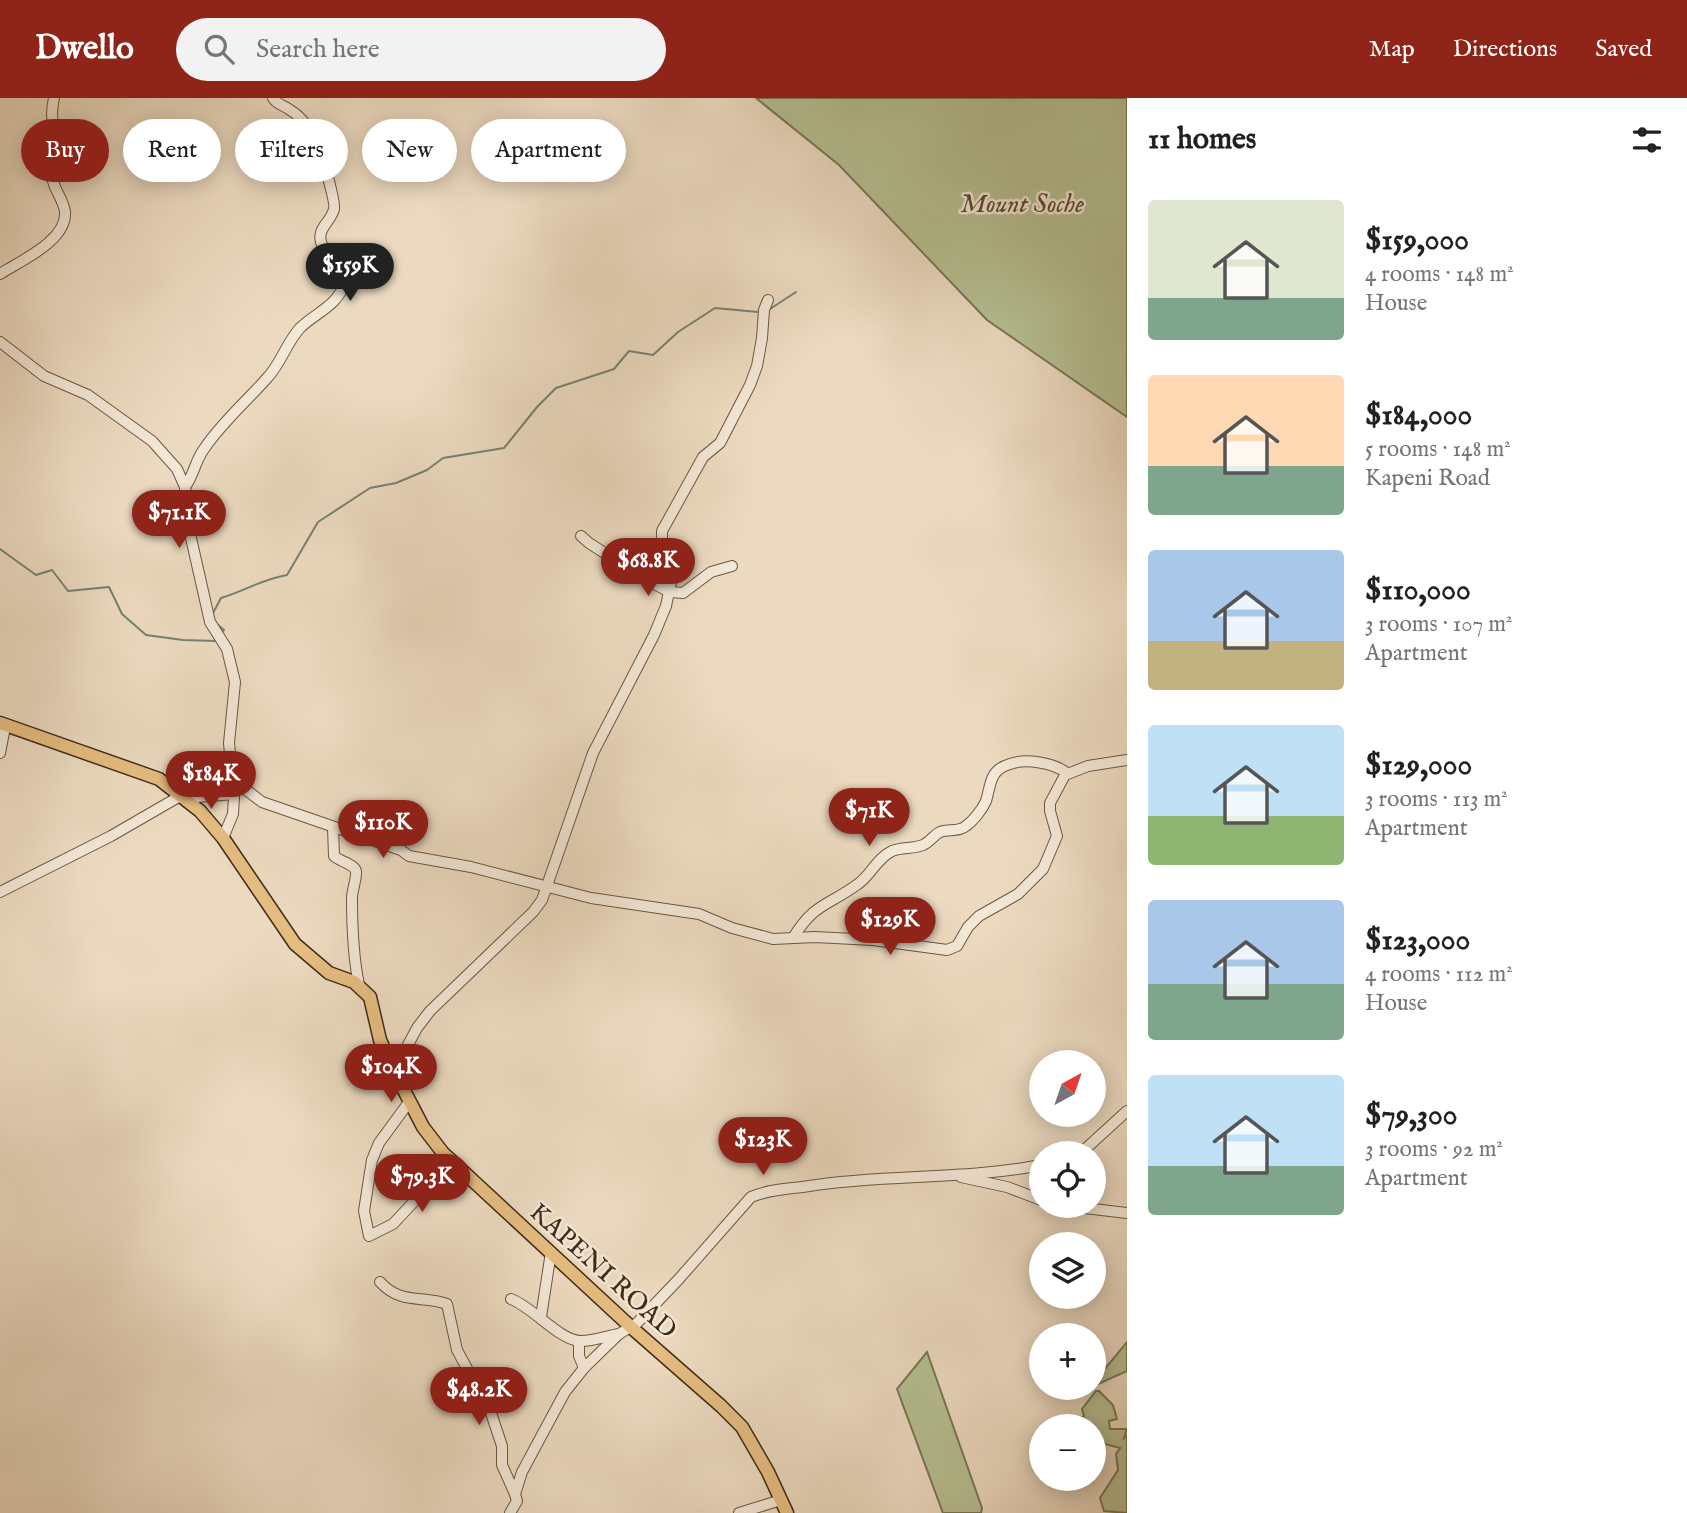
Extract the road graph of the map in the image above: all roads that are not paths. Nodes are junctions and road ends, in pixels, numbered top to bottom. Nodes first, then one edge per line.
1 (54, 98) edge
2 (273, 98) edge
3 (0, 274) edge
4 (768, 300) dead end
5 (0, 342) edge
6 (185, 487) junction
7 (581, 536) dead end
8 (733, 566) dead end
9 (670, 592) junction
10 (3, 727) edge
11 (0, 753) edge
12 (1127, 760) edge
13 (1067, 773) junction
14 (233, 790) junction
15 (183, 796) junction
16 (333, 827) junction
17 (223, 838) junction
18 (547, 887) junction
19 (0, 892) edge
20 (793, 938) junction
21 (359, 985) junction
22 (394, 1071) junction
23 (409, 1102) junction
24 (1127, 1111) edge
25 (1094, 1141) edge
26 (1029, 1166) edge
27 (954, 1175) junction
28 (469, 1177) junction
29 (1029, 1196) edge
30 (1106, 1211) edge
31 (1127, 1213) edge
32 (551, 1252) junction
33 (380, 1282) dead end
34 (512, 1299) dead end
35 (541, 1317) junction
36 (632, 1328) junction
37 (620, 1334) junction
38 (579, 1341) junction
39 (584, 1368) junction
40 (516, 1497) junction
41 (781, 1500) junction
42 (510, 1513) edge
43 (520, 1513) edge
44 (739, 1513) edge
45 (787, 1513) edge

1 - 3 street
2 - 6 street
4 - 9 street
5 - 6 street
6 - 14 street
7 - 9 street
8 - 9 street
9 - 18 street
10 - 11 street
10 - 15 main road
12 - 13 street
13 - 20 street
13 - 20 street
14 - 15 street
14 - 16 street
14 - 17 street
15 - 17 main road
15 - 19 street
16 - 18 street
16 - 21 street
17 - 21 main road
18 - 20 street
18 - 22 street
21 - 22 main road, KAPENI ROAD
22 - 23 main road, KAPENI ROAD
23 - 28 main road, KAPENI ROAD
23 - 28 street
24 - 25 street
26 - 27 street
27 - 29 street
27 - 36 street
28 - 32 main road, KAPENI ROAD
30 - 31 street
32 - 35 street
32 - 36 main road, KAPENI ROAD
33 - 40 street
34 - 35 street
35 - 38 street
36 - 37 street
36 - 41 main road, KAPENI ROAD
37 - 38 street
37 - 39 street
38 - 39 street
39 - 40 street
40 - 42 street
40 - 43 street
41 - 44 street
41 - 45 main road, KAPENI ROAD

